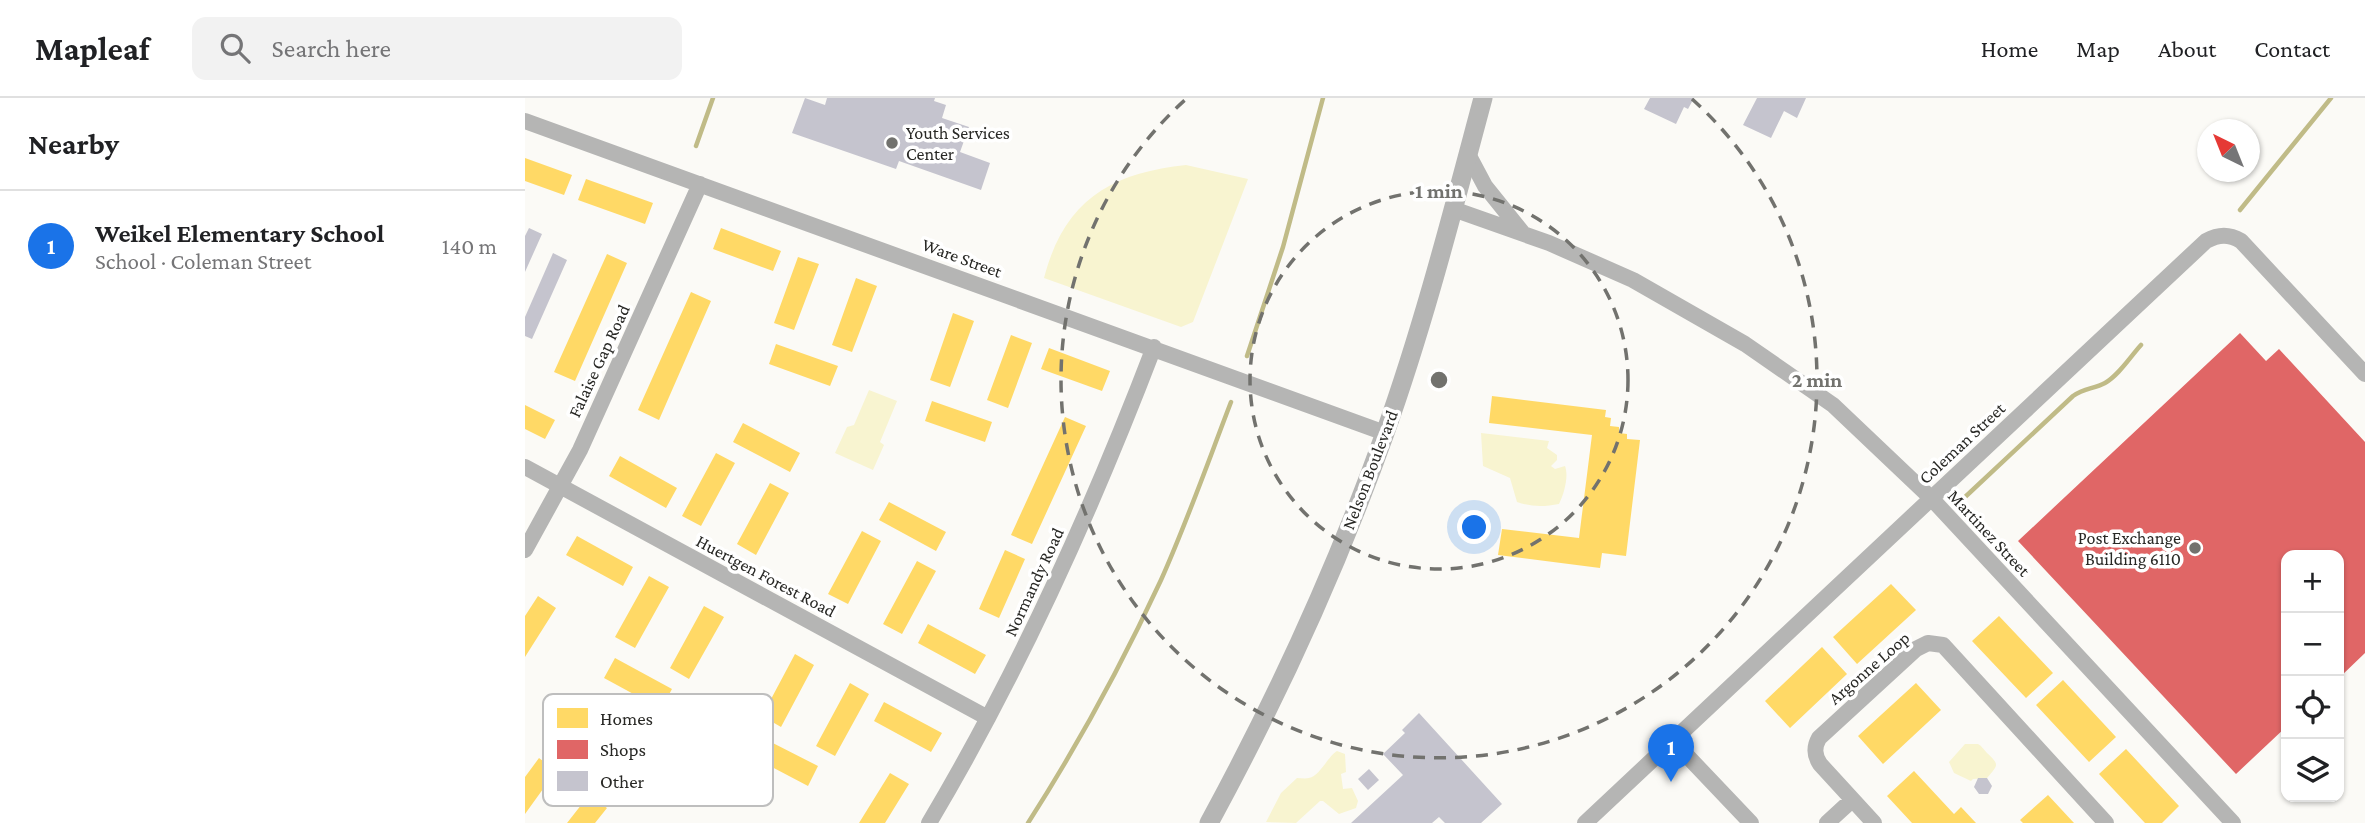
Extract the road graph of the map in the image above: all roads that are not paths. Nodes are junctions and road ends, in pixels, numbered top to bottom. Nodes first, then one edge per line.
1 (1483, 98) edge
2 (525, 121) edge
3 (1468, 154) junction
4 (700, 184) junction
5 (1453, 209) junction
6 (1524, 233) junction
7 (1154, 347) junction
8 (2365, 374) edge
9 (1385, 433) junction
10 (525, 467) edge
11 (561, 486) junction
12 (1931, 498) junction
13 (525, 550) edge
14 (988, 718) junction
15 (1673, 741) junction
16 (1853, 800) junction
17 (929, 823) edge
18 (1209, 823) edge
19 (1585, 823) edge
20 (1751, 823) edge
21 (1827, 823) edge
22 (1874, 823) edge
23 (2106, 823) edge
24 (2233, 823) edge

1 - 3 street, Nelson Boulevard
2 - 4 street, Ware Street
3 - 5 street, Nelson Boulevard
3 - 6 street
4 - 7 street, Ware Street
4 - 11 street, Falaise Gap Road
5 - 6 street, Martinez Street
5 - 9 street, Nelson Boulevard
6 - 12 street, Martinez Street
7 - 9 street, Ware Street
7 - 14 street, Normandy Road
8 - 12 street, Coleman Street
9 - 18 street, Nelson Boulevard
10 - 11 street, Huertgen Forest Road
11 - 13 street, Falaise Gap Road
11 - 14 street, Huertgen Forest Road
12 - 15 street, Coleman Street
12 - 24 street, Martinez Street
14 - 17 street, Normandy Road
15 - 19 street, Coleman Street
15 - 20 street
16 - 21 street
16 - 22 street, Argonne Loop
16 - 23 street, Argonne Loop

